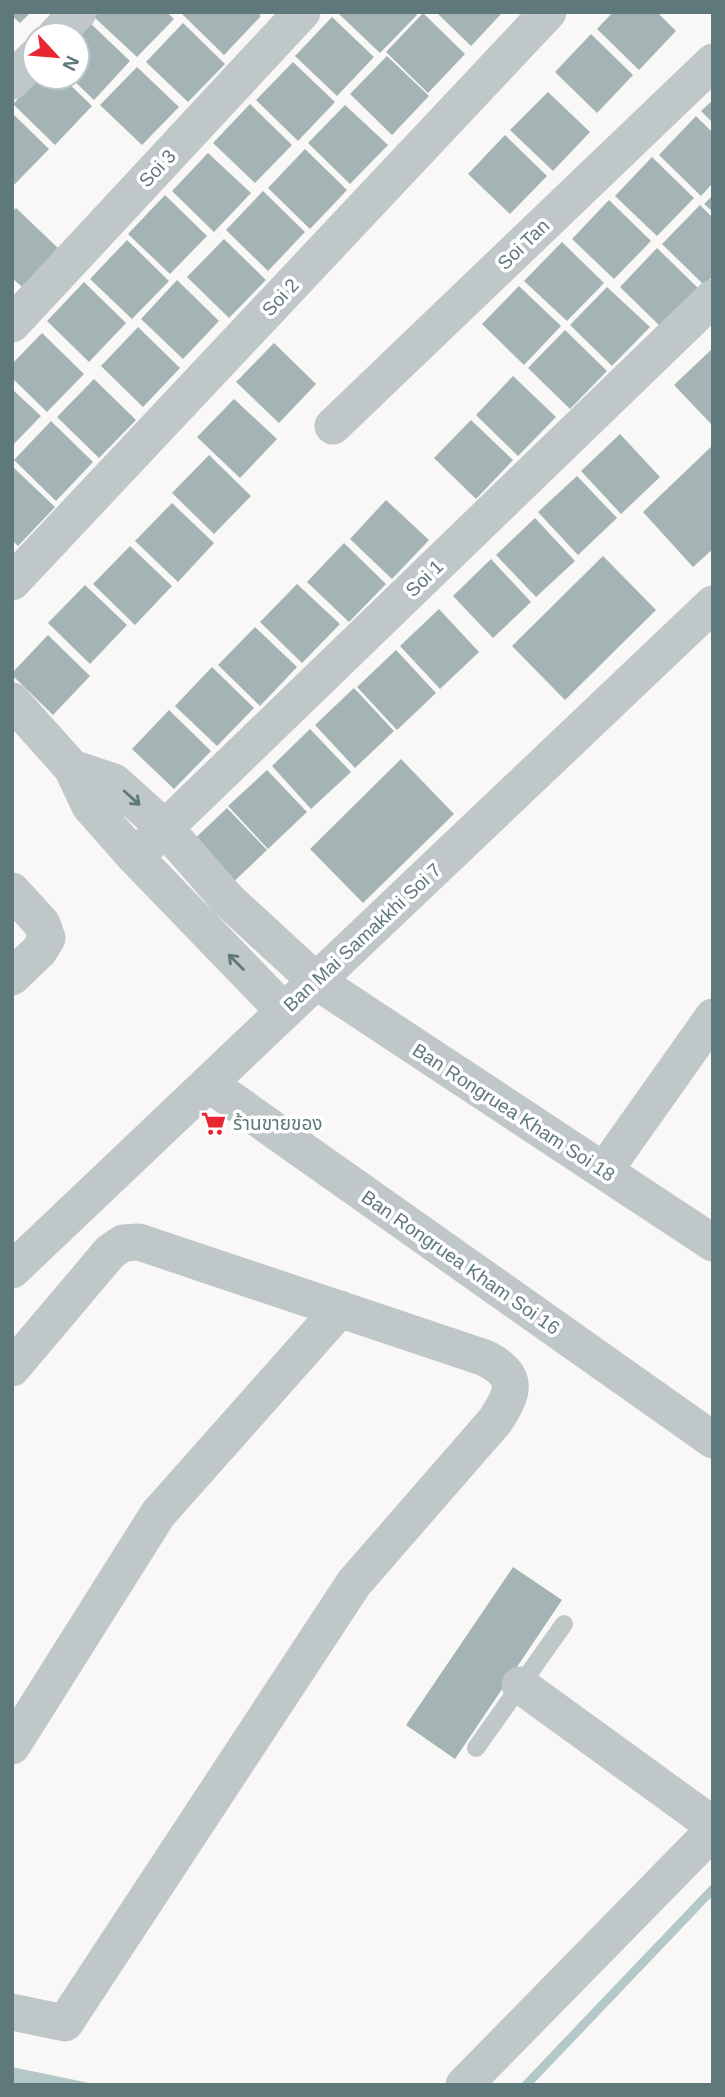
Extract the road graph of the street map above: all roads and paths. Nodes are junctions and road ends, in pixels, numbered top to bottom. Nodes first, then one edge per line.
1 (302, 12) edge
2 (548, 12) edge
3 (713, 62) edge
4 (713, 298) edge
5 (12, 324) edge
6 (333, 426) dead end
7 (12, 582) edge
8 (713, 604) edge
9 (12, 701) edge
10 (72, 768) junction
11 (165, 828) junction
12 (135, 857) junction
13 (12, 891) edge
14 (12, 977) edge
15 (316, 981) junction
16 (284, 1011) junction
17 (713, 1017) edge
18 (209, 1084) junction
19 (604, 1171) junction
20 (713, 1243) edge
21 (18, 1253) edge
22 (340, 1309) junction
23 (12, 1368) edge
24 (713, 1440) edge
25 (564, 1624) dead end
26 (520, 1685) junction
27 (12, 1746) edge
28 (476, 1748) dead end
29 (713, 1825) edge
30 (713, 1831) edge
31 (12, 2012) edge
32 (464, 2085) edge

1 - 5 street, Soi 3
2 - 7 street, Soi 2
3 - 6 street, Soi Tan
4 - 11 street, Soi 1
8 - 15 street, Ban Mai Samakkhi Soi 7
9 - 10 street
10 -> 11 street, Ban Rongruea Kham Soi 18
10 - 12 street
11 - 12 street, Soi 1
11 - 15 street, Ban Rongruea Kham Soi 18
16 -> 12 street
13 - 14 street
15 - 16 street, Ban Mai Samakkhi Soi 7
15 - 19 street, Ban Rongruea Kham Soi 18
16 - 18 street, Ban Mai Samakkhi Soi 7
17 - 19 street
18 - 21 street, Ban Mai Samakkhi Soi 7
18 - 24 street, Ban Rongruea Kham Soi 16
19 - 20 street, Ban Rongruea Kham Soi 18
22 - 23 street
22 - 27 street
22 - 31 street
25 - 26 lane
26 - 28 lane
26 - 29 street
30 - 32 street

